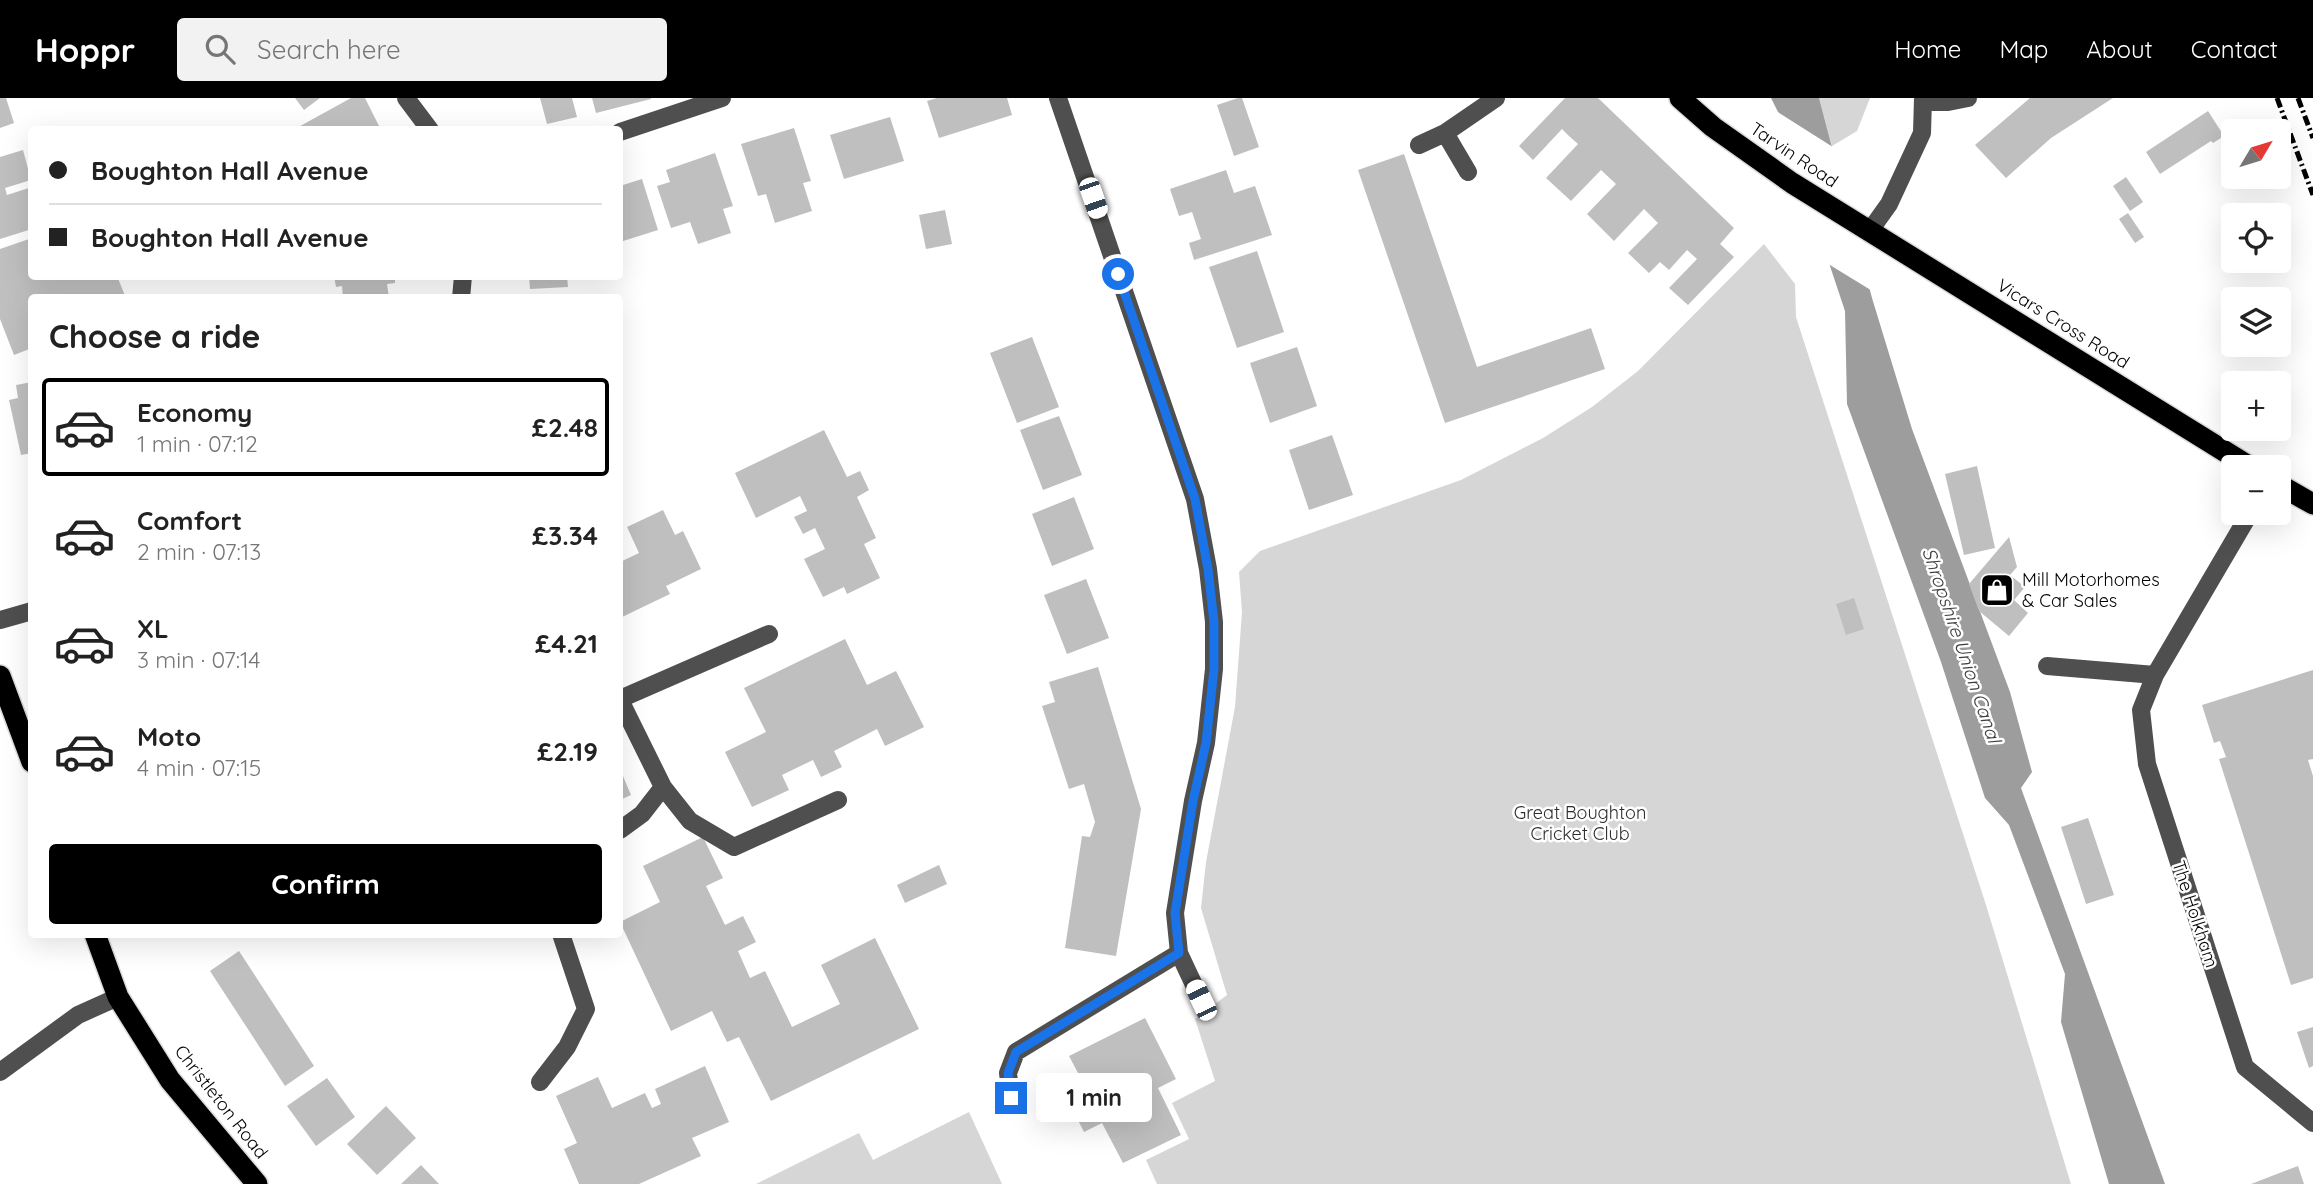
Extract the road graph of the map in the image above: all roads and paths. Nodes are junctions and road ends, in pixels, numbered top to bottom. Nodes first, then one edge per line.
1 (407, 98) edge
2 (722, 98) edge
3 (1058, 98) edge
4 (1496, 98) edge
5 (1681, 98) edge
6 (1968, 98) edge
7 (1923, 100) edge
8 (427, 126) edge
9 (623, 131) edge
10 (1445, 133) junction
11 (1419, 145) dead end
12 (1468, 172) dead end
13 (1860, 226) junction
14 (2231, 455) edge
15 (2291, 491) edge
16 (2313, 504) edge
17 (2243, 525) edge
18 (28, 612) edge
19 (0, 620) edge
20 (769, 634) dead end
21 (2048, 666) dead end
22 (2155, 675) junction
23 (0, 676) edge
24 (623, 699) edge
25 (623, 706) edge
26 (28, 751) edge
27 (663, 787) junction
28 (838, 800) dead end
29 (623, 828) edge
30 (96, 938) edge
31 (562, 938) edge
32 (1179, 953) junction
33 (118, 997) junction
34 (1201, 1000) dead end
35 (0, 1072) edge
36 (540, 1082) dead end
37 (1011, 1098) dead end
38 (2313, 1123) edge
39 (257, 1184) edge

1 - 8 street
2 - 9 street
3 - 32 street
4 - 10 street
5 - 13 highway, Tarvin Road
6 - 7 street
7 - 13 street
10 - 11 street
10 - 12 street
13 - 14 highway, Vicars Cross Road
15 - 16 highway
17 - 22 street, The Holkham
18 - 19 street
20 - 24 street
21 - 22 street
22 - 38 street, The Holkham
23 - 26 highway
25 - 27 street
27 - 28 street
27 - 29 street
30 - 33 highway, Christleton Road
31 - 36 street
32 - 34 street
32 - 37 street
33 - 35 street
33 - 39 highway, Christleton Road

